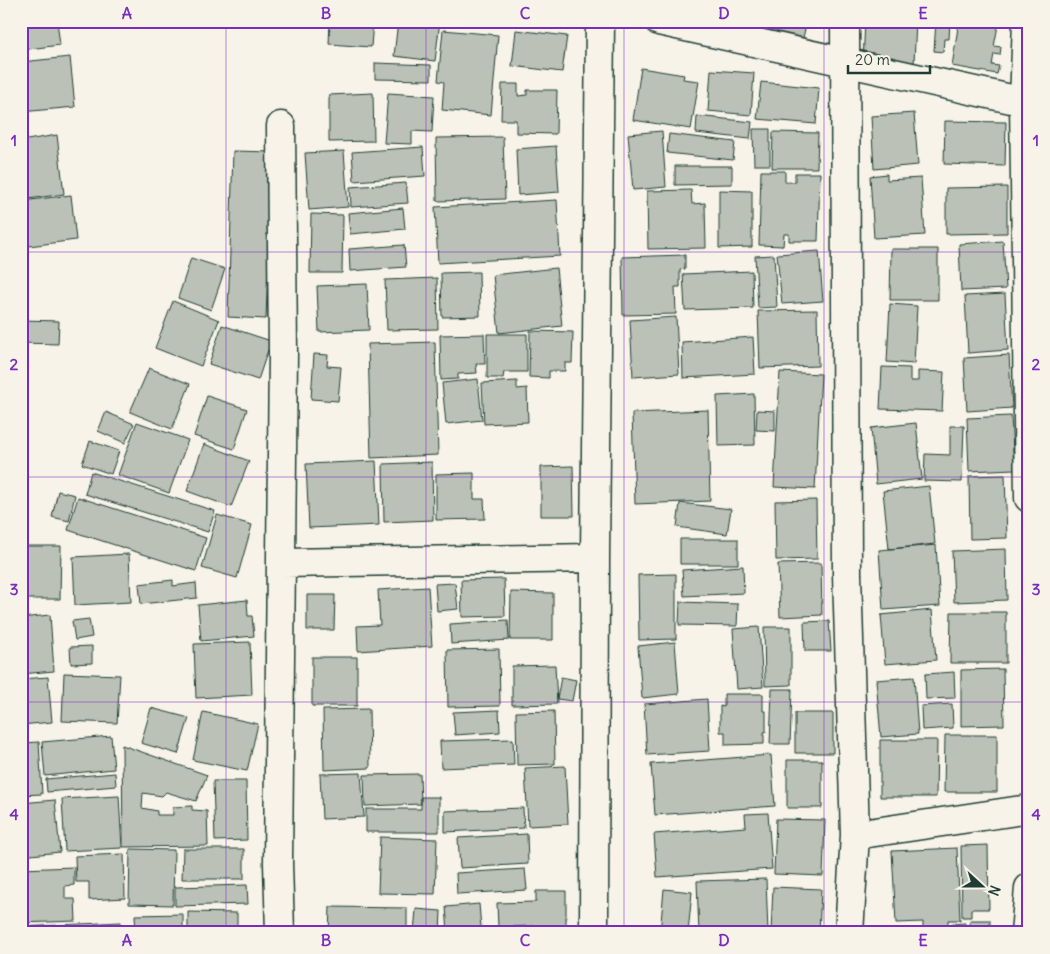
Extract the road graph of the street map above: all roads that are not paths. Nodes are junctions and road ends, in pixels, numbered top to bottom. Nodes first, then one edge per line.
1 (600, 21) edge
2 (659, 21) edge
3 (845, 21) edge
4 (1027, 21) edge
5 (845, 61) junction
6 (1026, 102) edge
7 (281, 126) dead end
8 (1029, 498) edge
9 (595, 558) junction
10 (282, 563) junction
11 (1029, 809) edge
12 (855, 834) junction
13 (1029, 888) edge
14 (280, 933) edge
15 (594, 933) edge
16 (849, 933) edge
17 (1025, 933) edge

1 - 9 street
2 - 5 street
3 - 5 street
4 - 6 street
5 - 6 street
5 - 12 street
6 - 8 street
7 - 10 street
9 - 10 street
9 - 15 street
10 - 14 street
11 - 12 street
12 - 16 street
13 - 17 street

